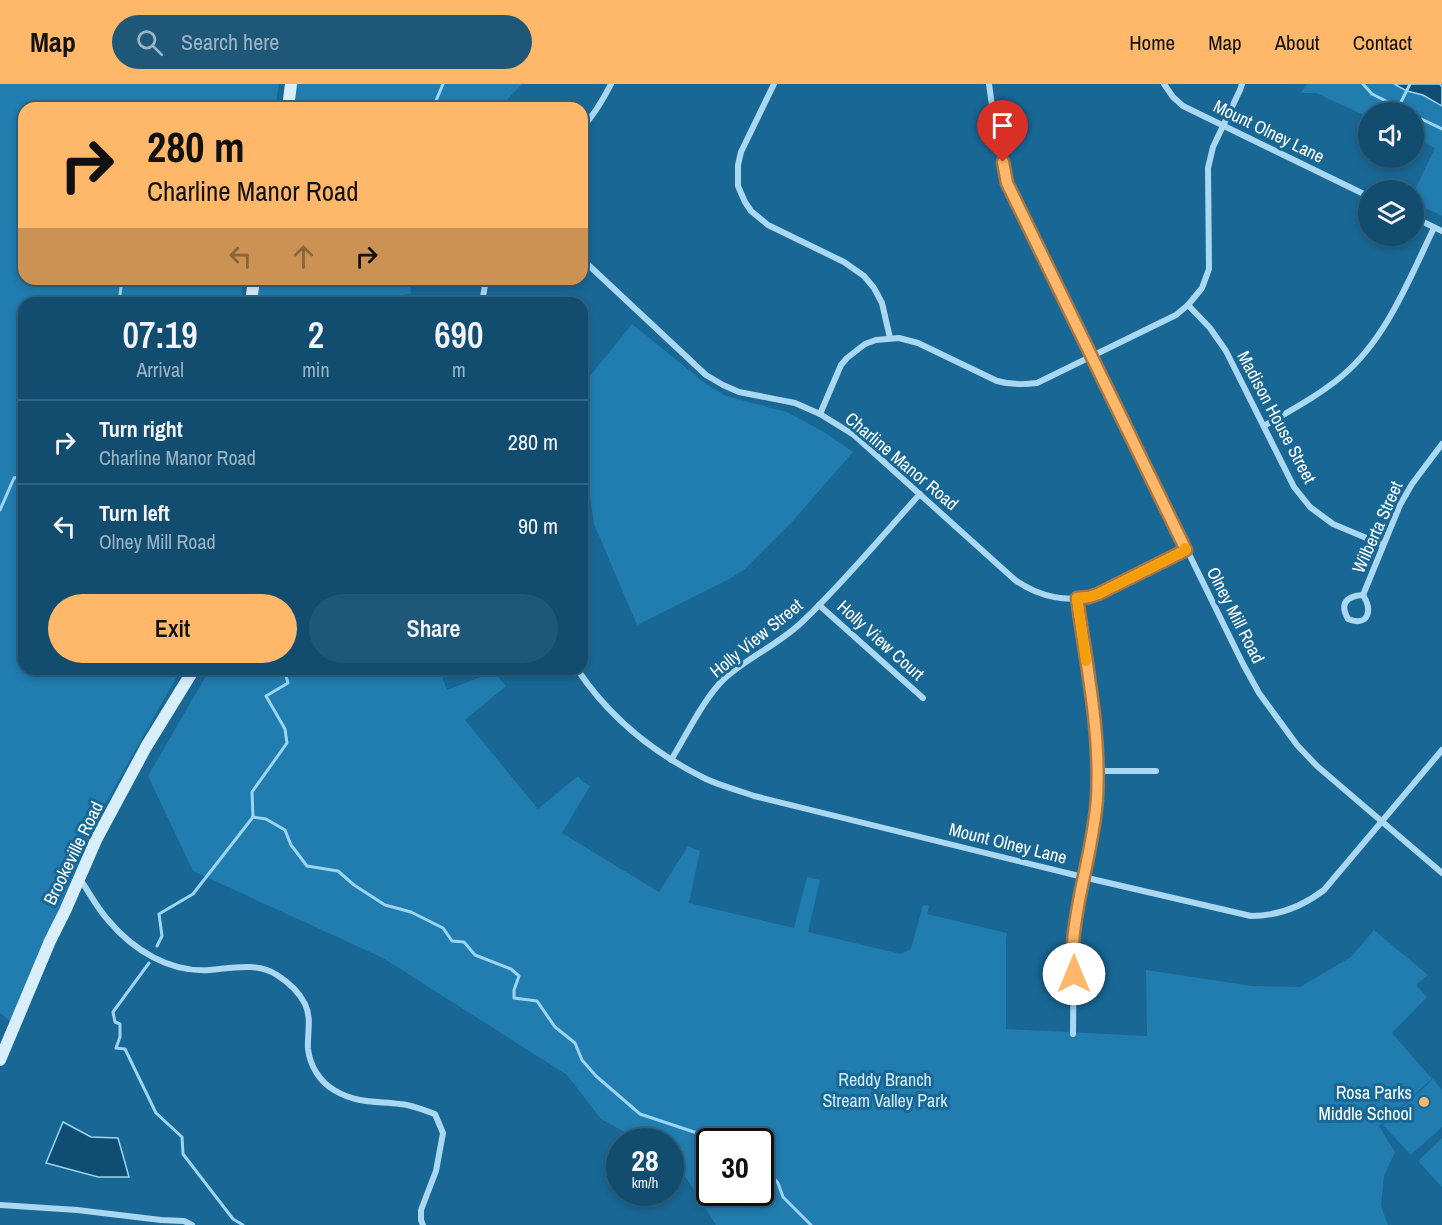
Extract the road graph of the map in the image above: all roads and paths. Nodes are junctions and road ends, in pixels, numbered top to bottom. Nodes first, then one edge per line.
1 (291, 84) edge
2 (611, 84) edge
3 (774, 84) edge
4 (989, 84) edge
5 (1164, 84) edge
6 (1242, 84) edge
7 (289, 102) edge
8 (588, 120) edge
9 (1223, 125) junction
10 (1358, 191) edge
11 (1424, 223) edge
12 (1434, 228) junction
13 (1442, 231) edge
14 (588, 265) edge
15 (1188, 305) junction
16 (890, 338) junction
17 (1091, 357) junction
18 (820, 414) junction
19 (1264, 426) junction
20 (1442, 444) edge
21 (920, 494) junction
22 (1383, 545) junction
23 (1186, 550) junction
24 (1363, 595) junction
25 (1077, 598) junction
26 (819, 605) junction
27 (190, 675) edge
28 (581, 675) edge
29 (923, 698) dead end
30 (1442, 750) edge
31 (671, 760) junction
32 (1098, 771) junction
33 (1156, 771) dead end
34 (1382, 822) junction
35 (1442, 873) edge
36 (1083, 877) junction
37 (80, 879) junction
38 (1073, 1034) dead end
39 (0, 1060) edge
40 (0, 1205) edge
41 (192, 1225) edge
42 (423, 1225) edge

1 - 7 street
2 - 8 street
3 - 16 street
4 - 17 street, Olney Mill Road
5 - 9 street, Mount Olney Lane
6 - 9 street
9 - 10 street, Mount Olney Lane
9 - 15 street
11 - 12 street
12 - 13 street
12 - 19 street
14 - 18 street, Charline Manor Road
15 - 17 street
15 - 19 street, Madison House Street
16 - 17 street
16 - 18 street
17 - 23 street, Olney Mill Road
18 - 21 street, Charline Manor Road
19 - 22 street, Madison House Street
20 - 22 street, Wilberta Street
21 - 25 street, Charline Manor Road
21 - 26 street, Holly View Street
22 - 24 street, Wilberta Street
23 - 25 street, Charline Manor Road
23 - 34 street, Olney Mill Road
24 - 24 street, Wilberta Street
25 - 32 street
26 - 29 street, Holly View Court
26 - 31 street, Holly View Street
27 - 37 street, Brookeville Road
28 - 31 street, Mount Olney Lane
30 - 34 street, Mount Olney Lane
31 - 36 street, Mount Olney Lane
32 - 33 street
32 - 36 street
34 - 35 street, Olney Mill Road
34 - 36 street, Mount Olney Lane
36 - 38 street
37 - 39 street, Brookeville Road
37 - 42 street
40 - 41 street

